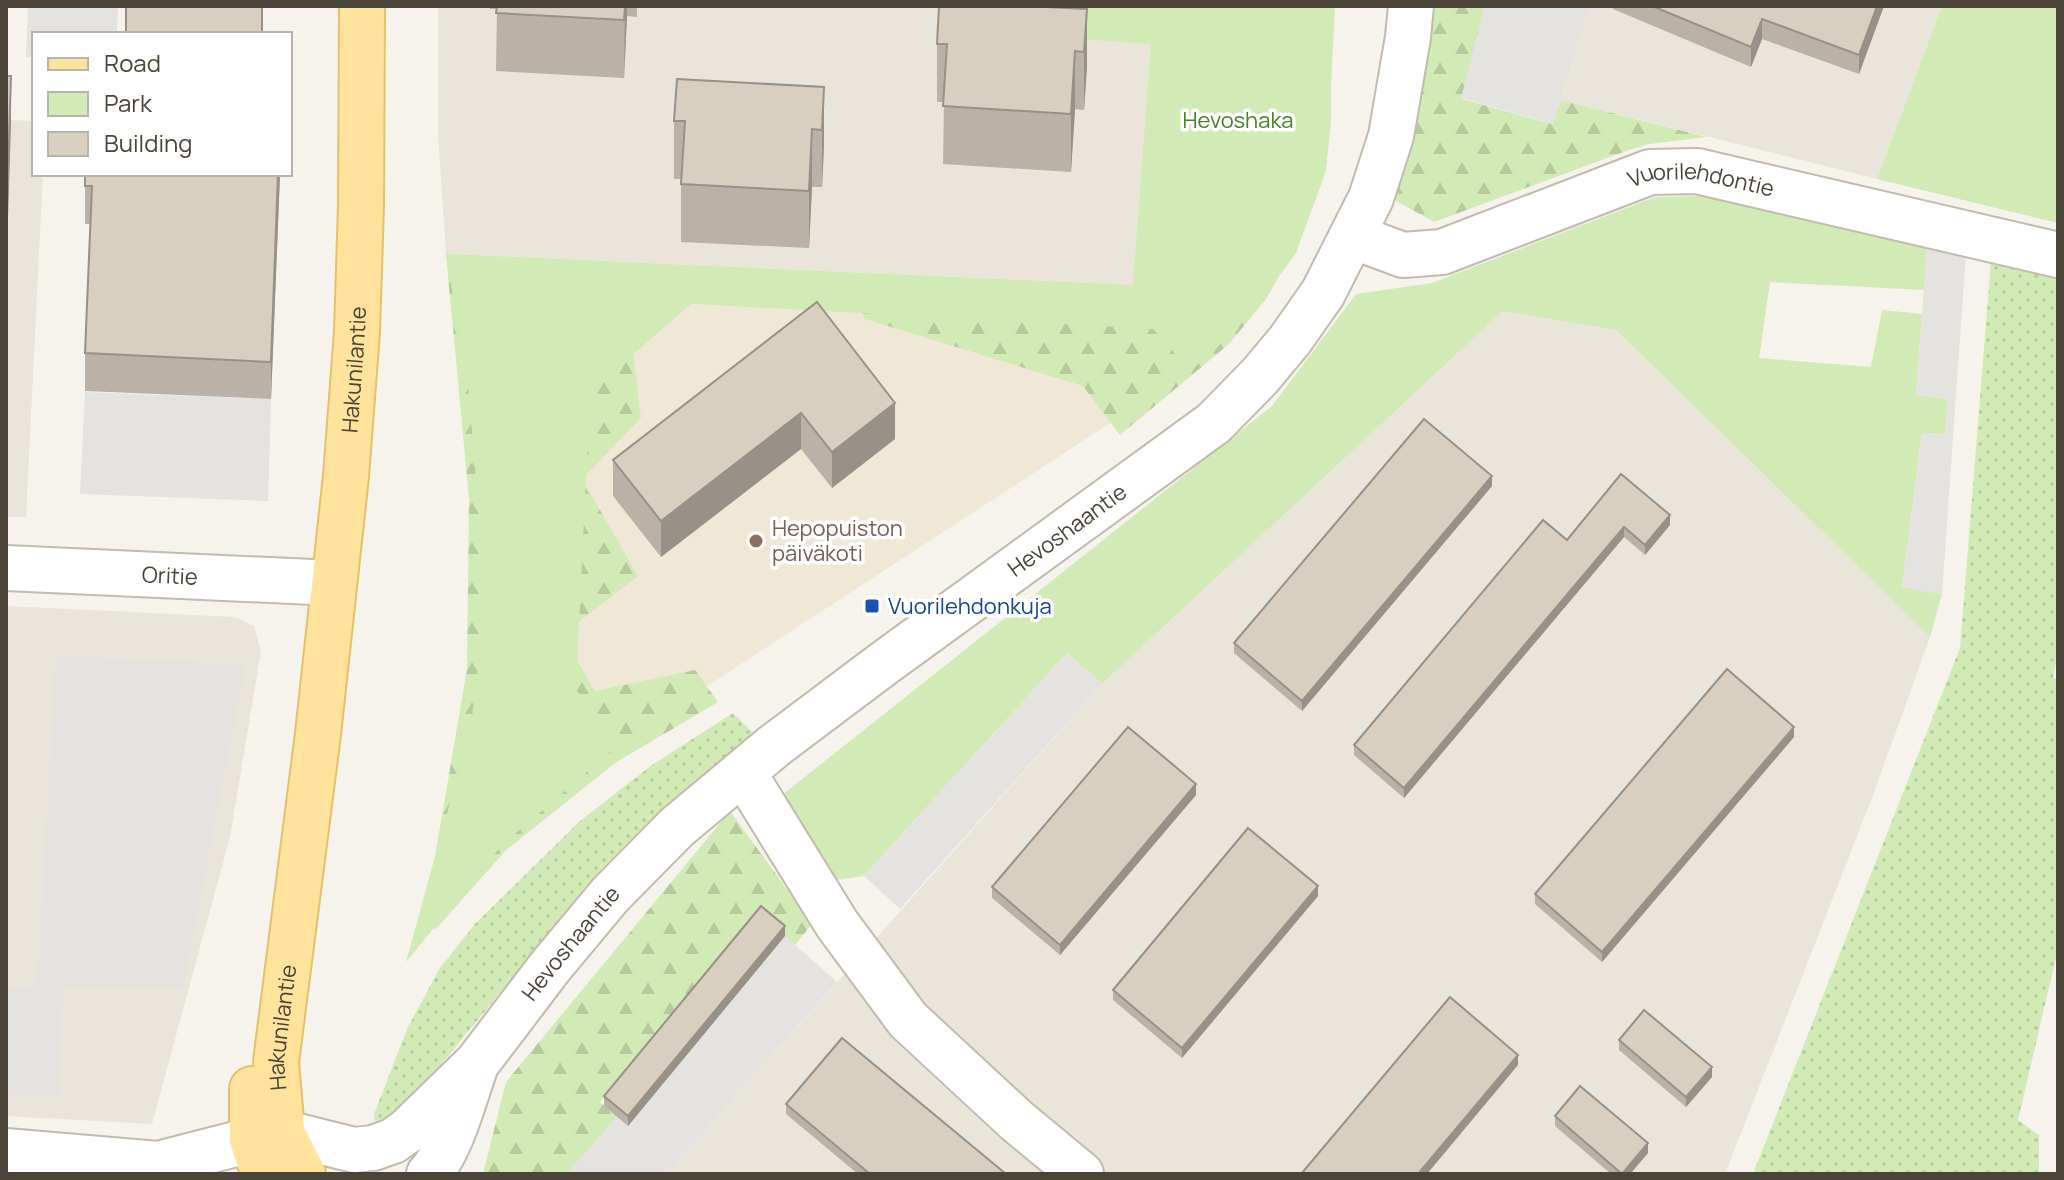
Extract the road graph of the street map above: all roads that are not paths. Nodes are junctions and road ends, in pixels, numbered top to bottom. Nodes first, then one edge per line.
1 (362, 6) edge
2 (1411, 6) edge
3 (1352, 236) junction
4 (2058, 255) edge
5 (6, 568) edge
6 (334, 583) junction
7 (743, 772) junction
8 (477, 1063) junction
9 (266, 1149) edge
10 (6, 1151) edge
11 (291, 1174) edge
12 (303, 1174) edge
13 (429, 1174) edge
14 (1081, 1174) edge

1 - 6 main road, Hakunilantie
2 - 3 street, Hevoshaantie
3 - 4 street, Vuorilehdontie
3 - 7 street, Hevoshaantie
5 - 6 street, Oritie
6 - 9 main road, Hakunilantie
7 - 8 street, Hevoshaantie
7 - 14 street
8 - 9 street, Hevoshaantie
8 - 13 street, Hevoshaantie
9 - 10 street
9 - 11 street
9 - 12 main road, Hakunilantie

